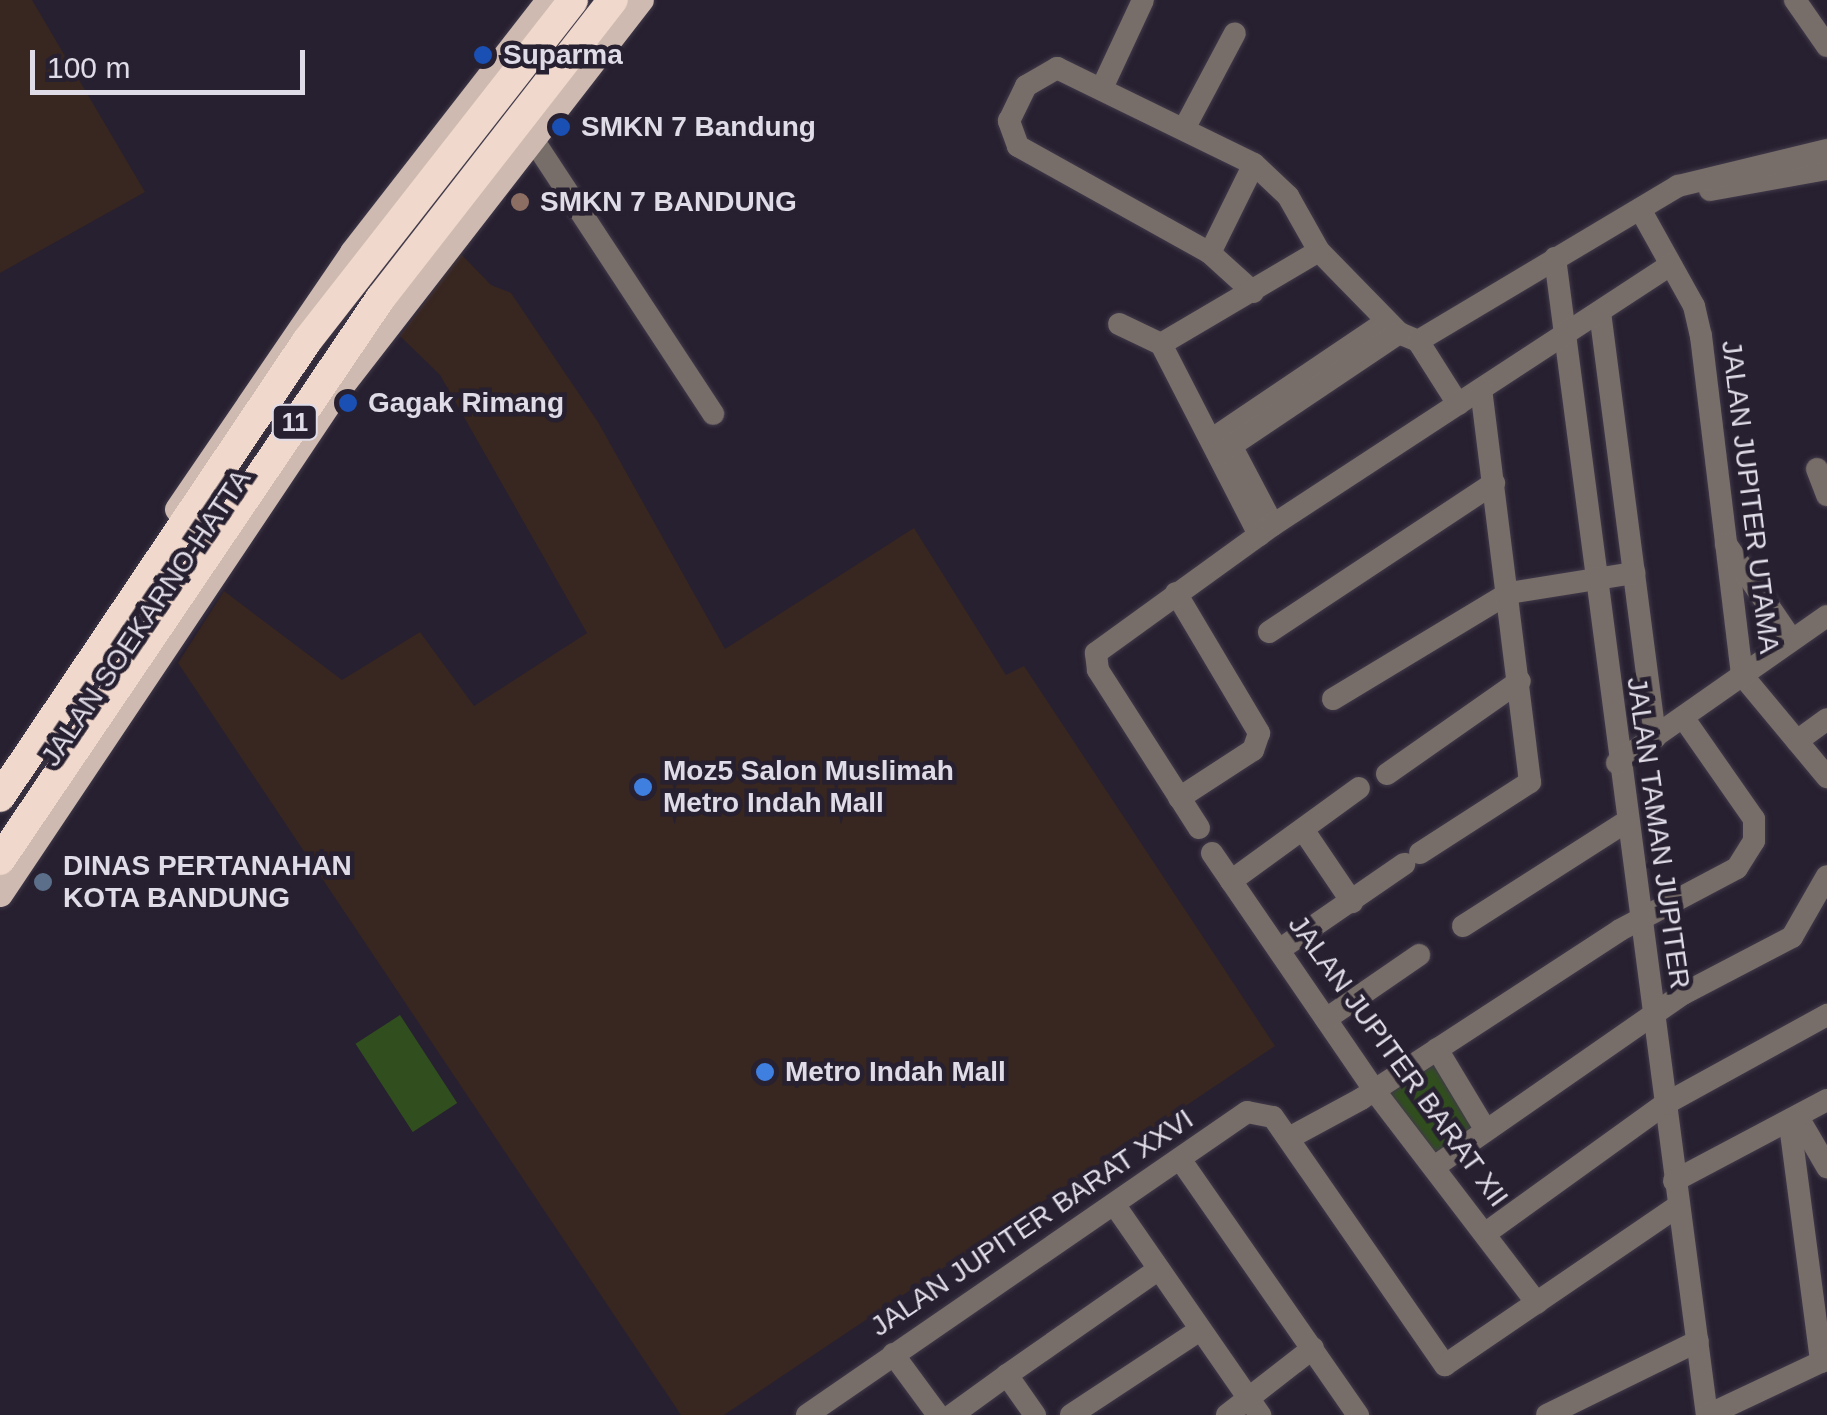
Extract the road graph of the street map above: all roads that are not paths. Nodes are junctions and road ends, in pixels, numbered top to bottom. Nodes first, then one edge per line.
1 (548, 0) edge
2 (572, 0) edge
3 (613, 0) edge
4 (640, 0) edge
5 (1143, 0) edge
6 (1795, 0) edge
7 (1236, 33) dead end
8 (1827, 46) edge
9 (1102, 88) junction
10 (1185, 127) junction
11 (532, 138) junction
12 (1827, 150) edge
13 (1254, 164) junction
14 (1791, 166) junction
15 (1827, 168) edge
16 (1643, 215) junction
17 (1319, 251) junction
18 (1210, 254) junction
19 (1555, 265) junction
20 (1671, 265) junction
21 (1253, 292) junction
22 (1600, 312) junction
23 (1120, 324) dead end
24 (1407, 337) junction
25 (1563, 340) junction
26 (1167, 342) junction
27 (1481, 390) junction
28 (1458, 404) junction
29 (713, 414) dead end
30 (1222, 443) junction
31 (1817, 469) dead end
32 (1494, 483) junction
33 (1827, 495) edge
34 (194, 507) junction
35 (1266, 530) junction
36 (157, 538) junction
37 (1724, 541) junction
38 (1634, 573) junction
39 (1595, 577) junction
40 (1509, 592) junction
41 (1176, 593) junction
42 (1827, 616) edge
43 (1268, 632) dead end
44 (1792, 640) junction
45 (1742, 675) junction
46 (1520, 681) junction
47 (1333, 699) dead end
48 (1827, 719) edge
49 (1685, 720) junction
50 (1654, 737) junction
51 (1797, 741) junction
52 (1617, 763) junction
53 (0, 774) edge
54 (1386, 774) dead end
55 (1827, 777) edge
56 (1357, 790) dead end
57 (0, 797) edge
58 (1179, 798) junction
59 (1627, 821) junction
60 (1199, 828) dead end
61 (1304, 831) junction
62 (1212, 853) dead end
63 (0, 860) edge
64 (1827, 876) edge
65 (1232, 882) junction
66 (0, 894) edge
67 (1352, 902) junction
68 (1640, 921) junction
69 (1463, 926) dead end
70 (1279, 950) junction
71 (1419, 955) dead end
72 (1652, 1014) junction
73 (1827, 1015) edge
74 (1326, 1019) junction
75 (1436, 1049) junction
76 (1374, 1090) junction
77 (1827, 1100) edge
78 (1666, 1104) junction
79 (1794, 1122) junction
80 (1486, 1130) junction
81 (1289, 1138) junction
82 (1180, 1159) junction
83 (1434, 1167) junction
84 (1827, 1167) edge
85 (1674, 1181) junction
86 (1114, 1204) junction
87 (1677, 1208) junction
88 (1486, 1232) junction
89 (1818, 1260) edge
90 (1159, 1269) junction
91 (1538, 1303) junction
92 (1200, 1330) junction
93 (1698, 1341) junction
94 (1312, 1348) junction
95 (893, 1354) junction
96 (1824, 1361) edge
97 (1006, 1375) junction
98 (1255, 1408) edge
99 (819, 1411) edge
100 (938, 1415) edge
101 (952, 1415) edge
102 (1035, 1415) edge
103 (1071, 1415) edge
104 (1227, 1415) edge
105 (1358, 1415) edge
106 (1547, 1415) edge
107 (1708, 1415) edge

1 - 36 main road, JALAN SOEKARNO-HATTA
2 - 34 highway, JALAN SOEKARNO-HATTA / 11
3 - 63 highway, JALAN SOEKARNO-HATTA / 11
4 - 11 main road, JALAN SOEKARNO-HATTA
5 - 9 street
6 - 8 street
7 - 10 street
9 - 10 street
9 - 18 street
10 - 13 street
11 - 29 street
11 - 66 main road, JALAN SOEKARNO-HATTA
12 - 14 street
13 - 17 street
13 - 18 street
14 - 15 street
14 - 16 street
16 - 19 street
16 - 20 street, JALAN JUPITER UTAMA
17 - 21 street
17 - 24 street
18 - 21 street
19 - 24 street
19 - 25 street, JALAN TAMAN JUPITER
20 - 22 street
20 - 37 street, JALAN JUPITER UTAMA
21 - 26 street
22 - 25 street
22 - 38 street
23 - 26 street
24 - 28 street
24 - 30 street
25 - 27 street
25 - 39 street, JALAN TAMAN JUPITER
26 - 30 street
27 - 28 street
27 - 32 street
28 - 35 street
30 - 35 street
31 - 33 street
32 - 40 street
32 - 43 street
34 - 36 highway
34 - 57 highway, JALAN SOEKARNO-HATTA / 11
35 - 41 street
36 - 53 main road, JALAN SOEKARNO-HATTA
37 - 44 street
37 - 45 street, JALAN JUPITER UTAMA
38 - 39 street
38 - 50 street
39 - 40 street
39 - 52 street, JALAN TAMAN JUPITER
40 - 46 street
40 - 47 street
41 - 58 street
41 - 58 street
42 - 44 street
44 - 45 street
45 - 49 street
45 - 51 street, JALAN JUPITER UTAMA
46 - 54 street
46 - 67 street
48 - 51 street
49 - 50 street
49 - 68 street
50 - 52 street
51 - 55 street, JALAN JUPITER UTAMA
52 - 59 street, JALAN TAMAN JUPITER
56 - 61 street
58 - 60 street
59 - 68 street, JALAN TAMAN JUPITER
59 - 69 street
61 - 65 street
61 - 67 street
62 - 65 street, JALAN JUPITER BARAT XII
64 - 72 street
65 - 70 street, JALAN JUPITER BARAT XII
67 - 70 street
68 - 72 street, JALAN TAMAN JUPITER
68 - 75 street
70 - 74 street, JALAN JUPITER BARAT XII
71 - 74 street
72 - 78 street, JALAN TAMAN JUPITER
72 - 80 street
73 - 78 street
74 - 76 street, JALAN JUPITER BARAT XII
75 - 76 street
75 - 80 street
76 - 81 street
76 - 83 street, JALAN JUPITER BARAT XII
77 - 79 street
78 - 85 street, JALAN TAMAN JUPITER
78 - 88 street
79 - 84 street
79 - 85 street
79 - 89 street
80 - 83 street
81 - 82 street, JALAN JUPITER BARAT XXVI
81 - 91 street
82 - 86 street, JALAN JUPITER BARAT XXVI
82 - 94 street
83 - 88 street, JALAN JUPITER BARAT XII
85 - 87 street, JALAN TAMAN JUPITER
86 - 90 street
86 - 95 street, JALAN JUPITER BARAT XXVI
87 - 91 street
87 - 93 street, JALAN TAMAN JUPITER
88 - 91 street, JALAN JUPITER BARAT XII
89 - 96 street
90 - 92 street
90 - 97 street
92 - 98 street
92 - 103 street
93 - 106 street
93 - 107 street, JALAN TAMAN JUPITER
94 - 98 street
94 - 105 street
95 - 99 street, JALAN JUPITER BARAT XXVI
95 - 100 street
96 - 107 street
97 - 101 street
97 - 102 street
98 - 104 street

